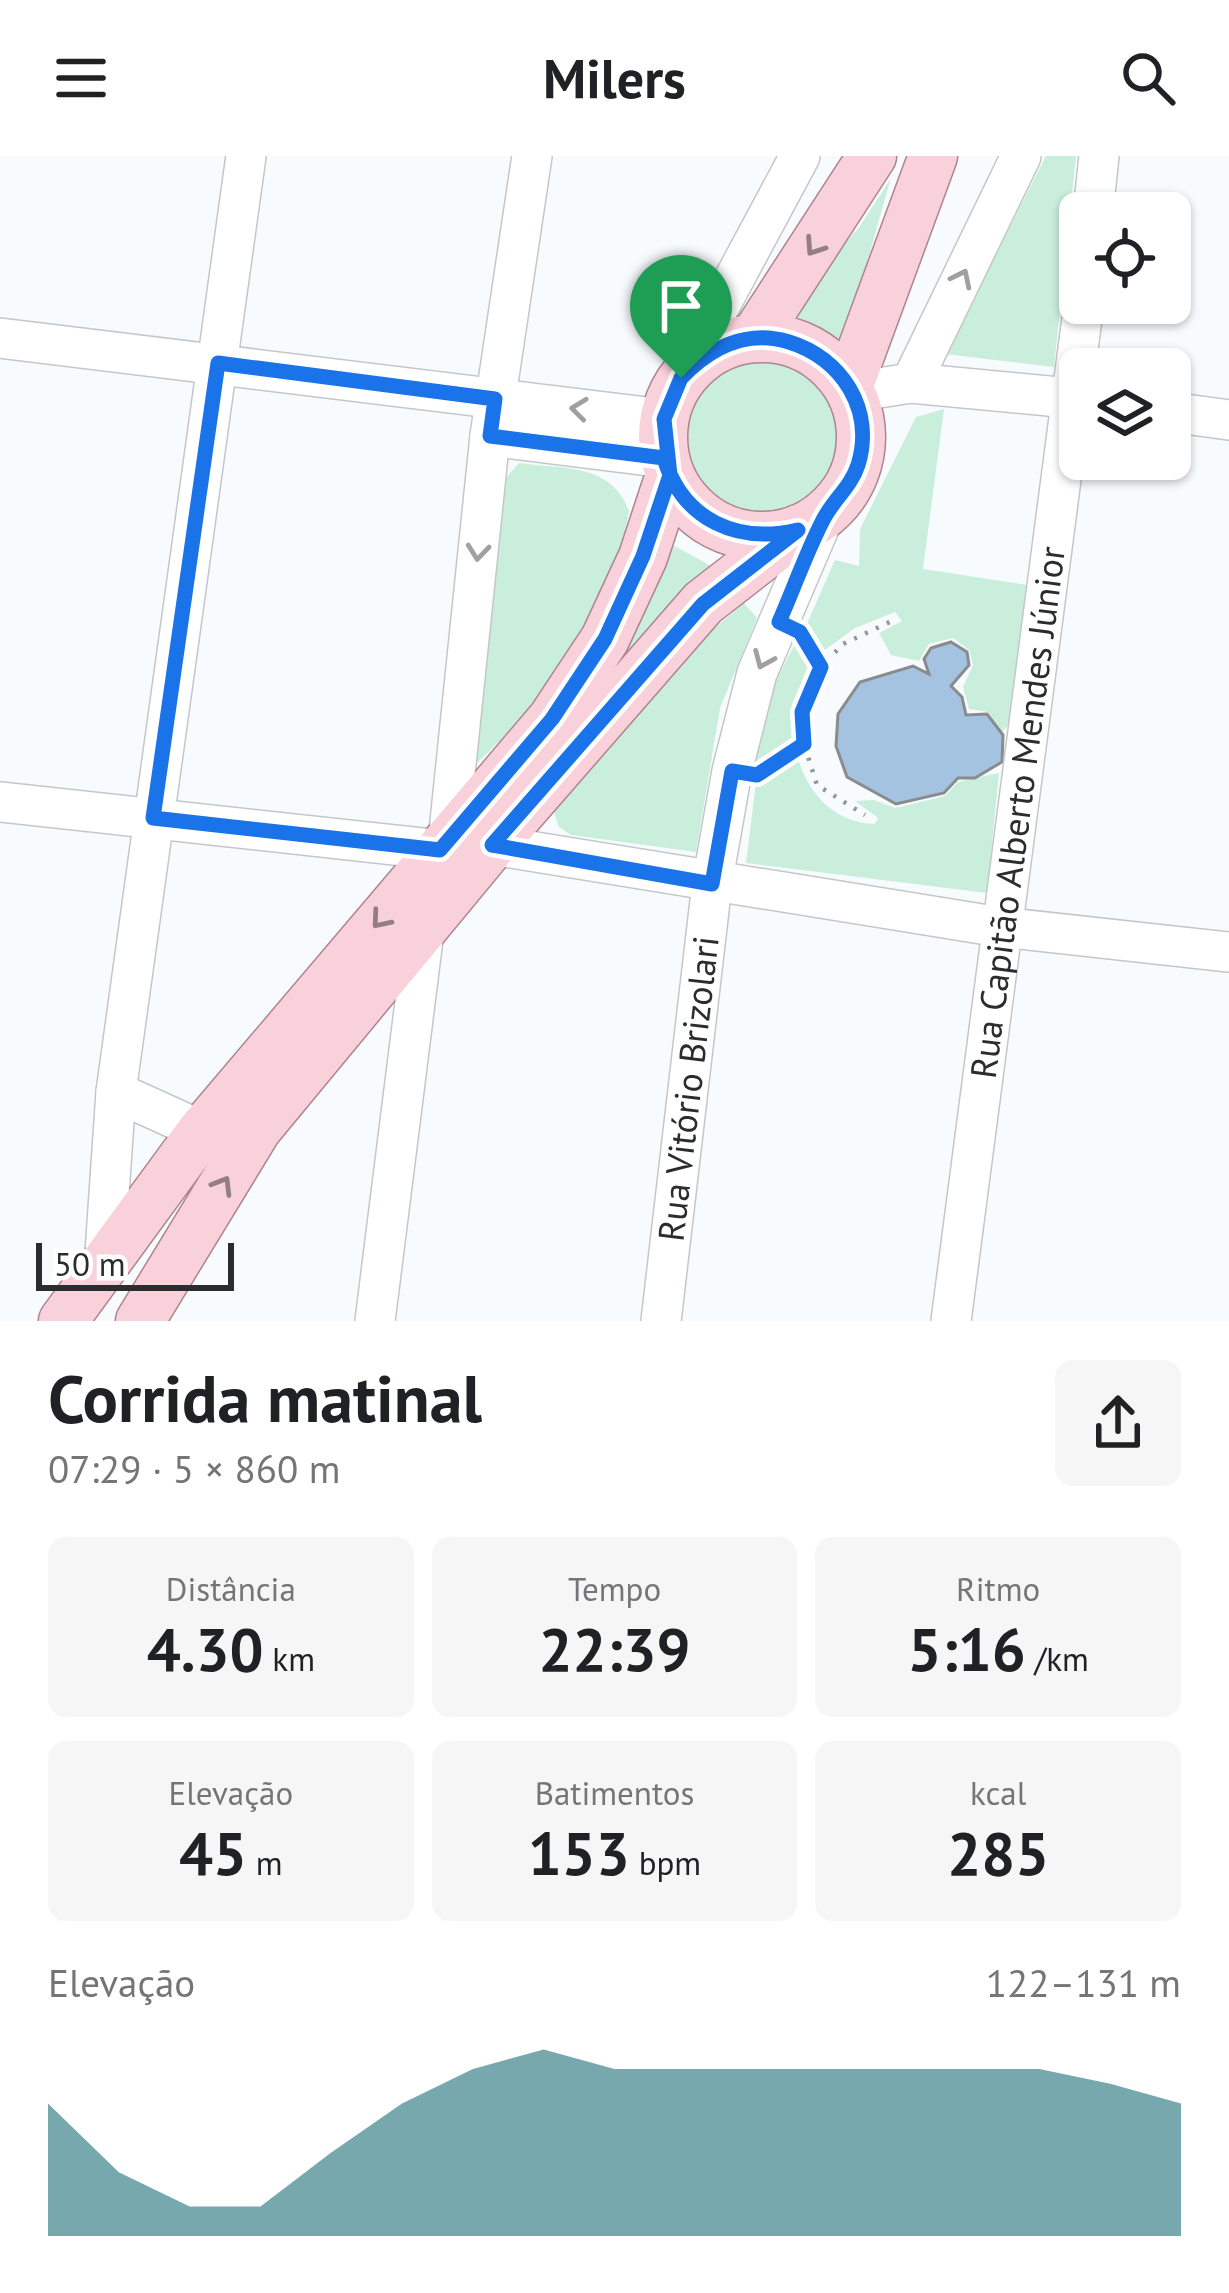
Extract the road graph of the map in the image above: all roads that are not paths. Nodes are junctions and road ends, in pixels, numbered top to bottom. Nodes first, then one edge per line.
1 (246, 156) edge
2 (532, 156) edge
3 (800, 156) edge
4 (872, 156) edge
5 (933, 156) edge
6 (1021, 156) edge
7 (1100, 156) edge
8 (1096, 192) edge
9 (0, 338) edge
10 (754, 338) junction
11 (218, 363) junction
12 (911, 383) junction
13 (851, 387) junction
14 (1059, 396) edge
15 (1191, 415) edge
16 (493, 417) junction
17 (1229, 420) edge
18 (670, 433) junction
19 (1065, 480) edge
20 (812, 522) junction
21 (0, 802) edge
22 (153, 818) junction
23 (460, 845) junction
24 (712, 884) junction
25 (1000, 927) junction
26 (424, 931) junction
27 (1229, 952) edge
28 (116, 1091) junction
29 (202, 1131) junction
30 (104, 1267) junction
31 (63, 1321) edge
32 (140, 1321) edge
33 (375, 1321) edge
34 (662, 1321) edge
35 (951, 1321) edge

1 - 11 street
2 - 16 street
3 - 18 street
4 -> 10 main road
5 - 13 main road
12 -> 6 street
7 - 8 street
9 - 11 street
10 - 13 main road
10 - 18 main road
11 - 16 street
11 - 22 street
12 - 13 street
12 - 14 street
13 - 20 main road
15 - 17 street
16 - 18 street
16 -> 23 street
18 - 20 main road
18 - 23 main road
19 - 25 street, Rua Capitão Alberto Mendes Júnior
20 - 23 main road
20 -> 24 street, Rua Vitório Brizolari
21 - 22 street
22 - 23 street
22 - 28 street
23 - 24 street
23 - 26 main road
23 -> 29 main road
24 - 25 street
24 - 34 street, Rua Vitório Brizolari
25 - 27 street
25 - 35 street, Rua Capitão Alberto Mendes Júnior
32 -> 26 main road
26 - 33 street
28 - 29 street
28 - 30 street
29 - 30 main road
30 - 31 main road

